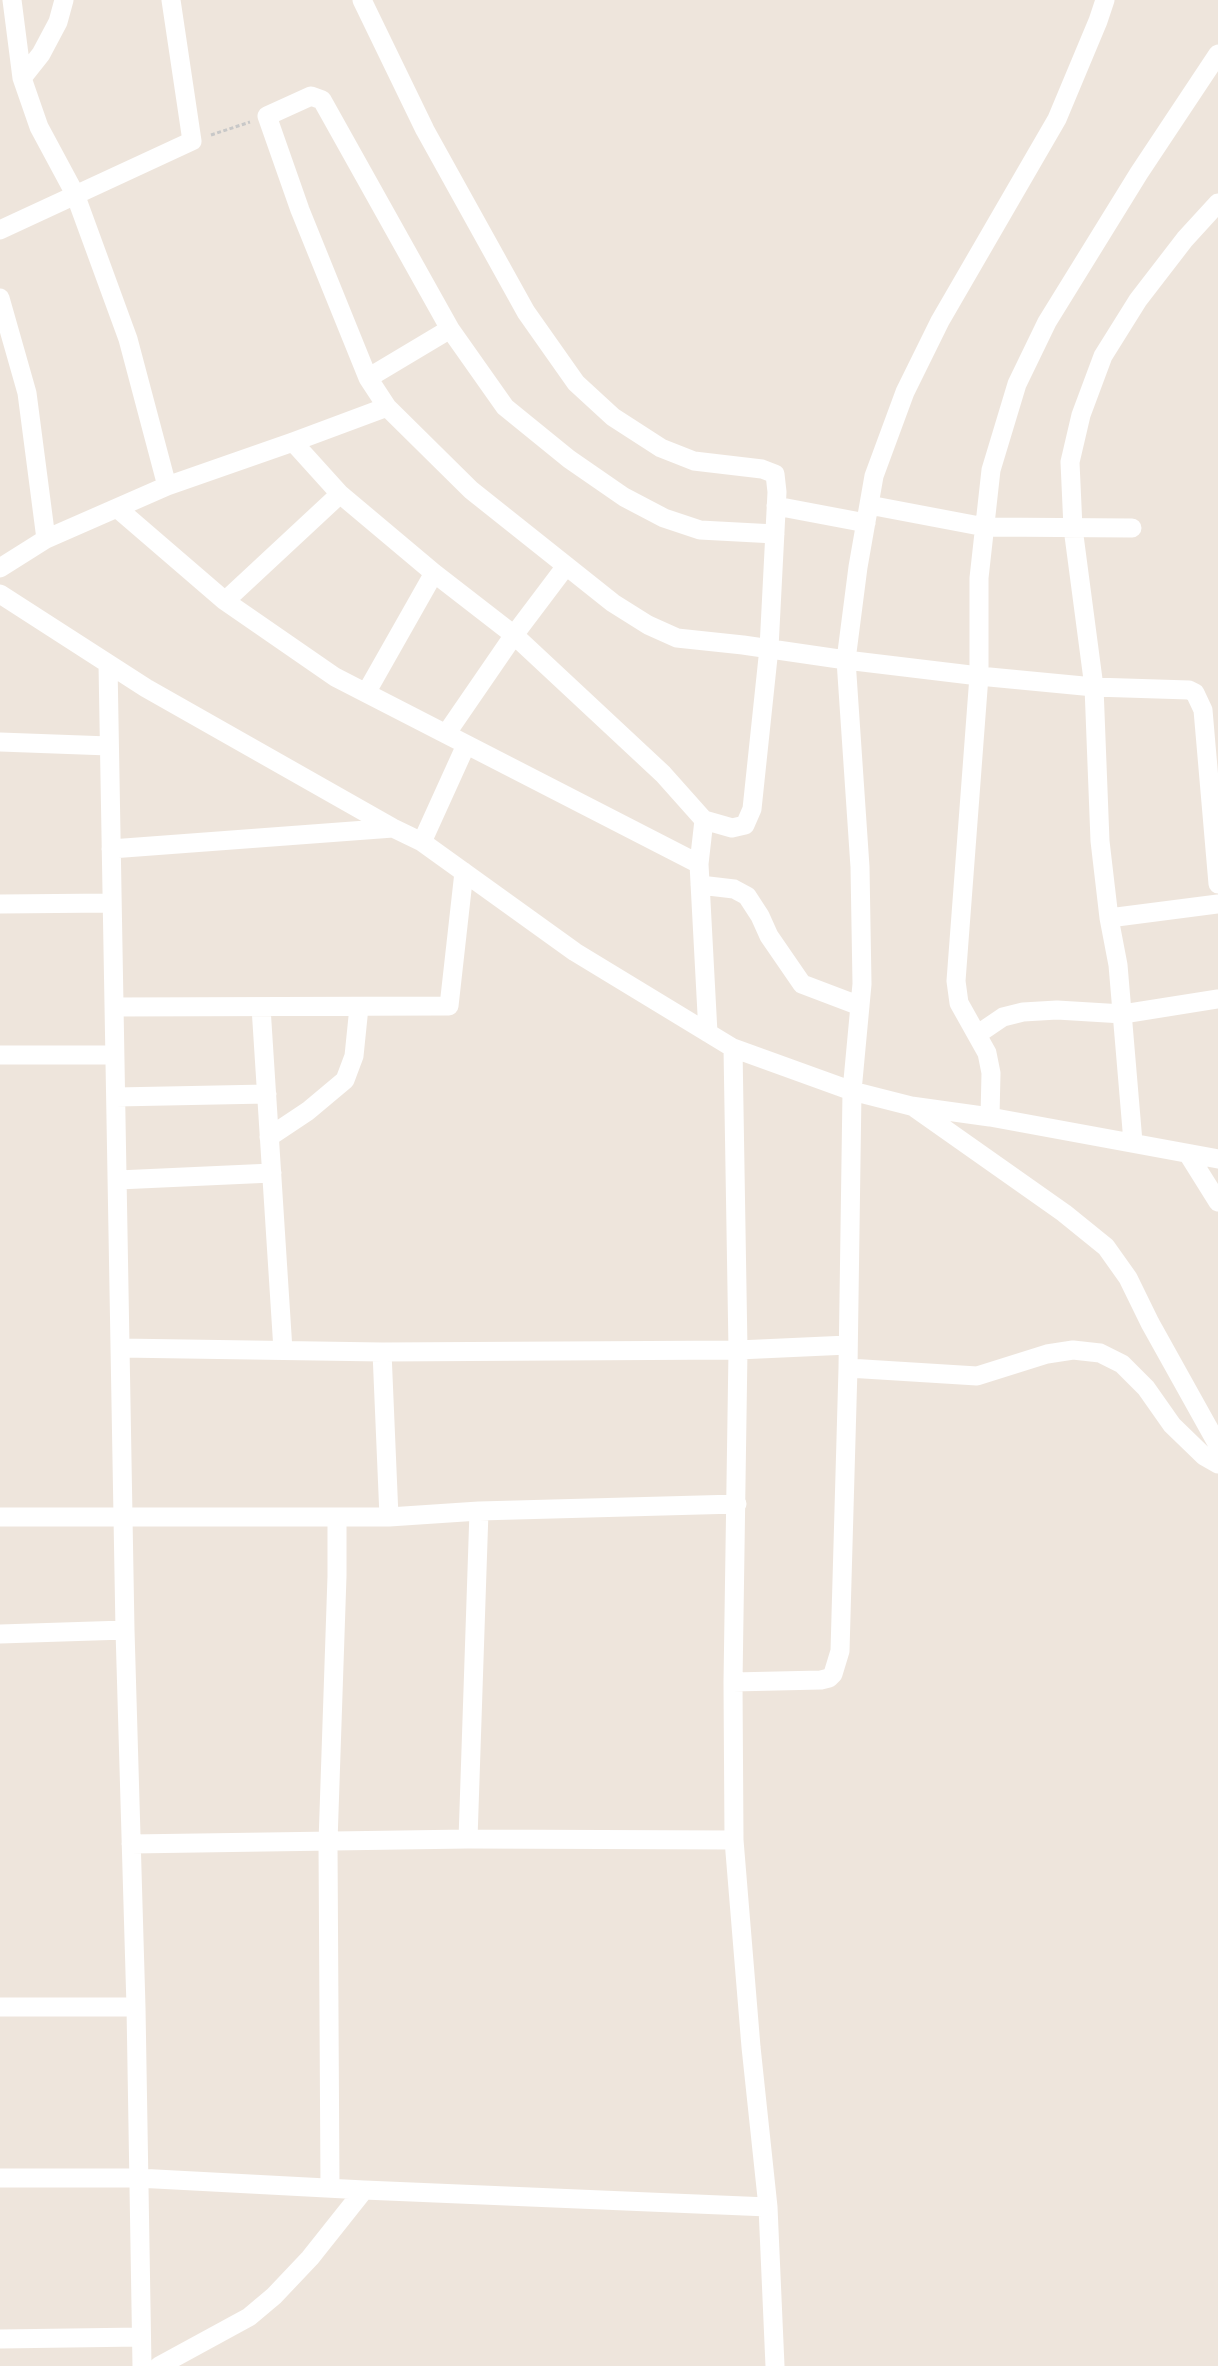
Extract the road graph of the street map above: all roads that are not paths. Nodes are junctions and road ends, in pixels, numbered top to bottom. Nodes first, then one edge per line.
1 (12, 0) edge
2 (64, 0) edge
3 (171, 0) edge
4 (362, 0) edge
5 (1105, 0) edge
6 (1218, 54) edge
7 (22, 78) junction
8 (74, 194) junction
9 (1218, 203) edge
10 (0, 230) edge
11 (0, 298) edge
12 (450, 330) junction
13 (368, 378) junction
14 (387, 406) junction
15 (293, 442) junction
16 (167, 486) junction
17 (340, 494) junction
18 (869, 504) junction
19 (776, 506) junction
20 (117, 508) junction
21 (866, 523) junction
22 (985, 527) junction
23 (1073, 528) junction
24 (1132, 528) dead end
25 (775, 534) junction
26 (46, 540) junction
27 (566, 566) junction
28 (0, 568) edge
29 (434, 573) junction
30 (0, 594) edge
31 (225, 601) junction
32 (514, 635) junction
33 (769, 648) junction
34 (846, 660) junction
35 (108, 664) junction
36 (979, 676) junction
37 (1094, 688) junction
38 (366, 693) junction
39 (446, 734) junction
40 (0, 742) edge
41 (466, 745) junction
42 (109, 746) junction
43 (704, 820) junction
44 (393, 828) junction
45 (422, 842) junction
46 (111, 849) junction
47 (698, 864) junction
48 (464, 872) junction
49 (1218, 884) edge
50 (700, 885) junction
51 (112, 903) junction
52 (0, 904) edge
53 (1218, 904) edge
54 (1109, 918) junction
55 (1218, 999) edge
56 (261, 1006) junction
57 (860, 1006) junction
58 (114, 1007) junction
59 (359, 1007) junction
60 (1123, 1014) junction
61 (708, 1033) junction
62 (978, 1034) junction
63 (733, 1048) junction
64 (0, 1055) edge
65 (114, 1055) junction
66 (852, 1092) junction
67 (267, 1094) junction
68 (116, 1097) junction
69 (911, 1106) junction
70 (990, 1117) junction
71 (269, 1137) junction
72 (1133, 1142) junction
73 (1188, 1154) junction
74 (1218, 1158) edge
75 (272, 1172) junction
76 (118, 1180) junction
77 (1218, 1202) edge
78 (848, 1344) junction
79 (120, 1348) junction
80 (283, 1350) junction
81 (738, 1350) junction
82 (382, 1352) junction
83 (848, 1368) junction
84 (1216, 1437) edge
85 (1218, 1464) edge
86 (737, 1504) junction
87 (479, 1511) junction
88 (0, 1517) edge
89 (337, 1517) junction
90 (389, 1517) junction
91 (124, 1518) junction
92 (125, 1630) junction
93 (0, 1634) edge
94 (733, 1682) junction
95 (468, 1839) junction
96 (734, 1840) junction
97 (328, 1842) junction
98 (131, 1844) junction
99 (0, 2007) edge
100 (136, 2007) junction
101 (0, 2178) edge
102 (137, 2178) junction
103 (330, 2188) junction
104 (364, 2190) junction
105 (768, 2207) junction
106 (141, 2337) junction
107 (0, 2340) edge
108 (142, 2366) edge
109 (159, 2366) edge
110 (776, 2366) edge

1 - 7 street
2 - 7 street
3 - 8 street
4 - 19 street
5 - 18 street
6 - 22 street
7 - 8 street
8 - 10 street
8 - 16 street
9 - 23 street
11 - 26 street
12 - 13 street
12 - 13 street
12 - 25 street
13 - 14 street
14 - 15 street
14 - 27 street
15 - 16 street
15 - 17 street
16 - 20 street
17 - 29 street
17 - 31 street
18 - 21 street
18 - 22 street
19 - 21 street
19 - 25 street
20 - 26 street
20 - 31 street
21 - 34 street
22 - 23 street
22 - 36 street
23 - 24 street
23 - 37 street
25 - 33 street
26 - 28 street
27 - 32 street
27 - 33 street
29 - 32 street
29 - 38 street
30 - 35 street
31 - 38 street
32 - 39 street
32 - 43 street
33 - 34 street
33 - 43 street
34 - 36 street
34 - 57 street
35 - 42 street
35 - 44 street
36 - 37 street
36 - 62 street
37 - 49 street
37 - 54 street
38 - 39 street
39 - 41 street
40 - 42 street
41 - 45 street
41 - 47 street
42 - 46 street
43 - 47 street
44 - 45 street
44 - 46 street
45 - 48 street
46 - 51 street
47 - 50 street
48 - 59 street
48 - 61 street
50 - 57 street
50 - 61 street
51 - 52 street
51 - 58 street
53 - 54 street
54 - 60 street
55 - 60 street
56 - 58 street
56 - 59 street
56 - 67 street
57 - 66 street
58 - 65 street
59 - 71 street
60 - 62 street
60 - 72 street
61 - 63 street
62 - 70 street
63 - 66 street
63 - 81 street
64 - 65 street
65 - 68 street
66 - 69 street
66 - 78 street
67 - 68 street
67 - 71 street
68 - 76 street
69 - 70 street
69 - 84 street
70 - 72 street
71 - 75 street
72 - 73 street
73 - 74 street
73 - 77 street
75 - 76 street
75 - 80 street
76 - 79 street
78 - 81 street
78 - 83 street
79 - 80 street
79 - 91 street
80 - 82 street
81 - 82 street
81 - 86 street
82 - 90 street
83 - 85 street
83 - 94 street
86 - 87 street
86 - 94 street
87 - 90 street
87 - 95 street
88 - 91 street
89 - 90 street
89 - 91 street
89 - 97 street
91 - 92 street
92 - 93 street
92 - 98 street
94 - 96 street
95 - 96 street
95 - 97 street
96 - 105 street
97 - 98 street
97 - 103 street
98 - 100 street
99 - 100 street
100 - 102 street
101 - 102 street
102 - 103 street
102 - 106 street
103 - 104 street
104 - 105 street
104 - 109 street
105 - 110 street
106 - 107 street
106 - 108 street

